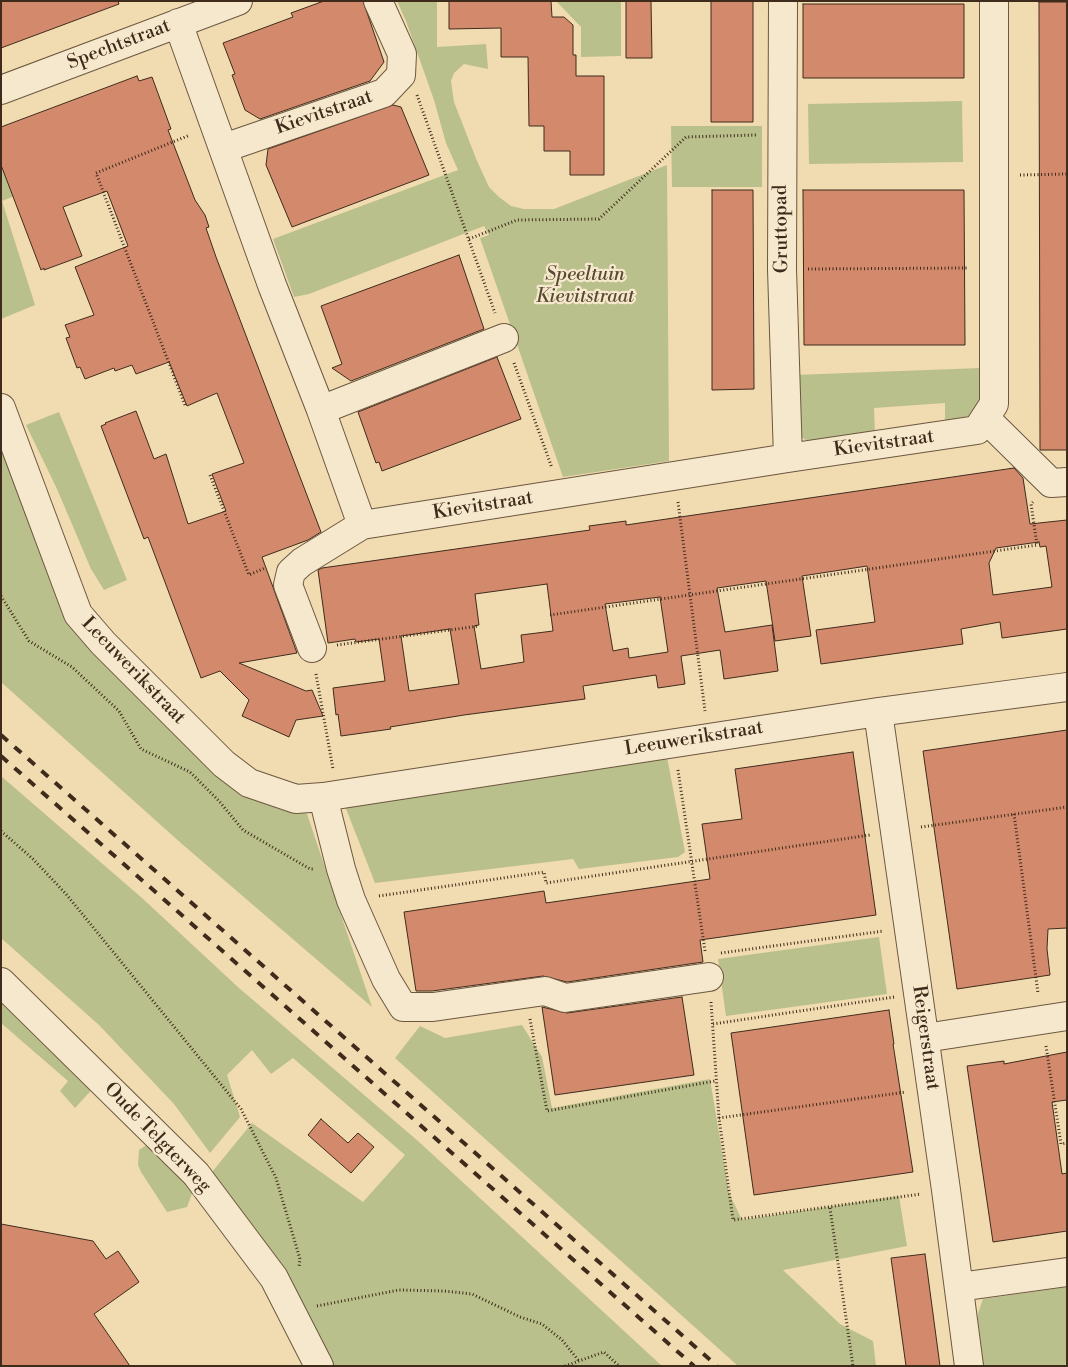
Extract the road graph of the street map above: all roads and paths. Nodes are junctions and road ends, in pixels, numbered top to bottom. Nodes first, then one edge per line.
1 (238, 1) edge
2 (378, 1) edge
3 (783, 1) edge
4 (994, 1) edge
5 (178, 23) junction
6 (402, 54) junction
7 (1, 90) edge
8 (782, 135) junction
9 (219, 137) junction
10 (1067, 174) edge
11 (994, 175) junction
12 (469, 239) junction
13 (995, 268) junction
14 (782, 269) junction
15 (504, 338) junction
16 (185, 405) dead end
17 (1, 408) edge
18 (321, 410) junction
19 (985, 418) junction
20 (788, 458) junction
21 (210, 475) dead end
22 (675, 477) junction
23 (1059, 483) edge
24 (562, 494) junction
25 (362, 525) junction
26 (290, 574) junction
27 (690, 595) junction
28 (1, 596) edge
29 (550, 615) dead end
30 (480, 626) dead end
31 (312, 648) junction
32 (1067, 687) edge
33 (878, 712) junction
34 (708, 737) junction
35 (674, 742) junction
36 (330, 796) junction
37 (1067, 806) edge
38 (1014, 814) junction
39 (1, 831) edge
40 (895, 831) junction
41 (691, 861) junction
42 (341, 869) junction
43 (351, 900) junction
44 (909, 928) junction
45 (707, 966) junction
46 (1, 982) edge
47 (525, 994) junction
48 (919, 994) junction
49 (1054, 1018) edge
50 (713, 1024) junction
51 (925, 1038) junction
52 (716, 1081) junction
53 (932, 1088) junction
54 (719, 1118) junction
55 (1067, 1143) edge
56 (946, 1190) junction
57 (830, 1208) junction
58 (1067, 1272) edge
59 (960, 1287) junction
60 (291, 1310) junction
61 (579, 1360) junction
62 (319, 1366) edge
63 (565, 1366) edge
64 (619, 1366) edge
65 (853, 1366) edge
66 (969, 1366) edge

1 - 5 street, Spechtstraat
2 - 6 street
3 - 8 street, Gruttopad
4 - 11 street
5 - 7 street, Spechtstraat
5 - 9 street
6 - 9 street, Kievitstraat
6 - 12 path
8 - 12 path
8 - 14 street, Gruttopad
9 - 16 path
9 - 18 street
10 - 11 path
11 - 13 street
12 - 15 path
13 - 14 path
13 - 19 street
14 - 20 street, Gruttopad
15 - 18 street
15 - 24 path
17 - 36 street, Leeuwerikstraat
18 - 25 street
19 - 20 street, Kievitstraat
19 - 23 street
20 - 22 street, Kievitstraat
21 - 26 path
22 - 24 street, Kievitstraat
22 - 27 path
23 - 27 path
24 - 25 street, Kievitstraat
25 - 26 street, Kievitstraat
26 - 31 street
27 - 29 path
27 - 34 path
28 - 42 path
30 - 31 path
31 - 36 path
32 - 33 street, Leeuwerikstraat
33 - 34 street, Leeuwerikstraat
33 - 40 street, Reigerstraat
34 - 35 street, Leeuwerikstraat
35 - 36 street, Leeuwerikstraat
35 - 41 path
36 - 42 street
37 - 38 path
38 - 40 path
38 - 49 path
39 - 60 path
40 - 41 path
40 - 44 street, Reigerstraat
41 - 43 path
41 - 45 path
42 - 43 street
43 - 47 street
44 - 45 path
44 - 48 street, Reigerstraat
45 - 47 street
45 - 50 path
46 - 60 street, Oude Telgterweg
47 - 52 path
48 - 50 path
48 - 51 street, Reigerstraat
49 - 51 street
49 - 55 path
50 - 52 path
51 - 53 street, Reigerstraat
52 - 54 path
53 - 54 path
53 - 56 street, Reigerstraat
54 - 57 path
56 - 57 path
56 - 59 street, Reigerstraat
57 - 65 path
58 - 59 street
59 - 66 street, Reigerstraat
60 - 61 path
60 - 62 street, Oude Telgterweg
61 - 63 path
61 - 64 path

